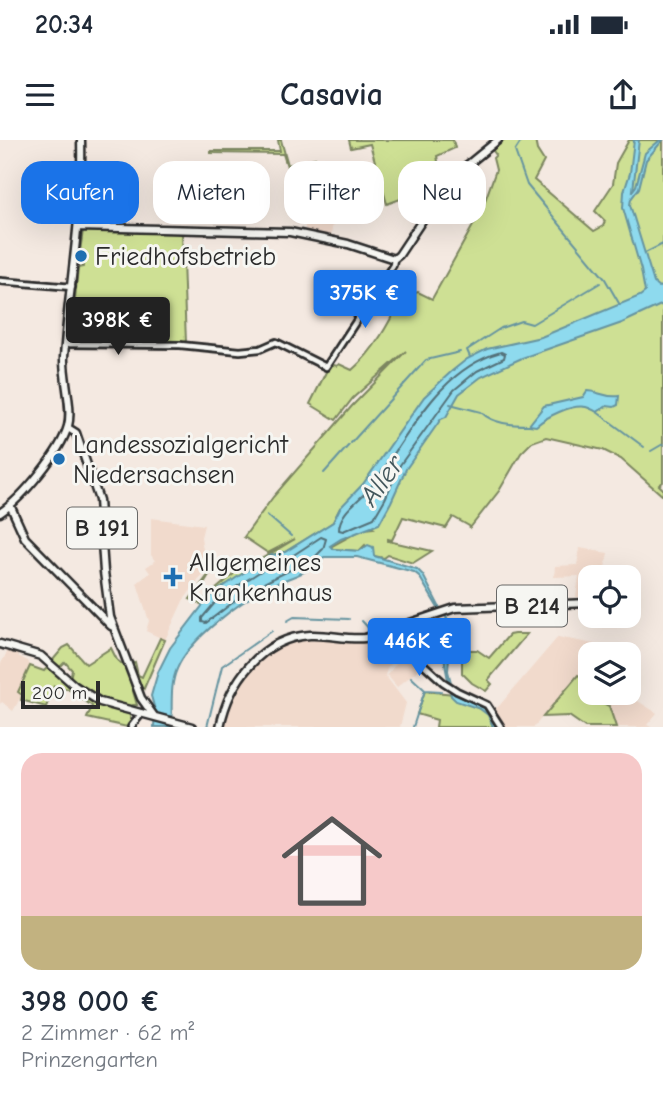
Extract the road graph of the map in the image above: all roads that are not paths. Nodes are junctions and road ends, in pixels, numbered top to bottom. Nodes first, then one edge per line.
1 (81, 140) edge
2 (498, 140) edge
3 (78, 227) junction
4 (394, 258) junction
5 (0, 281) edge
6 (72, 287) junction
7 (66, 344) junction
8 (68, 428) junction
9 (10, 505) junction
10 (0, 513) edge
11 (578, 603) edge
12 (108, 608) junction
13 (103, 617) junction
14 (114, 630) junction
15 (394, 630) junction
16 (0, 644) edge
17 (142, 700) junction
18 (142, 713) junction
19 (154, 716) junction
20 (179, 724) edge
21 (219, 726) edge
22 (131, 727) edge
23 (192, 727) edge
24 (502, 727) edge

1 - 3 main road, B 191
2 - 4 main road
3 - 4 main road
3 - 6 main road, B 191
4 - 7 street
5 - 6 street
6 - 7 main road, B 191
7 - 8 main road, B 191
8 - 9 main road
8 - 12 main road, B 191
9 - 10 main road
9 - 13 main road
11 - 15 main road, B 214
12 - 13 main road
12 - 14 main road, B 191
13 - 14 main road
14 - 17 main road, B 191
15 - 21 main road, B 214
15 - 24 street
16 - 18 main road
17 - 18 main road, B 191
17 - 19 main road, B 191
18 - 19 main road
18 - 22 street
19 - 20 main road
20 - 23 main road

